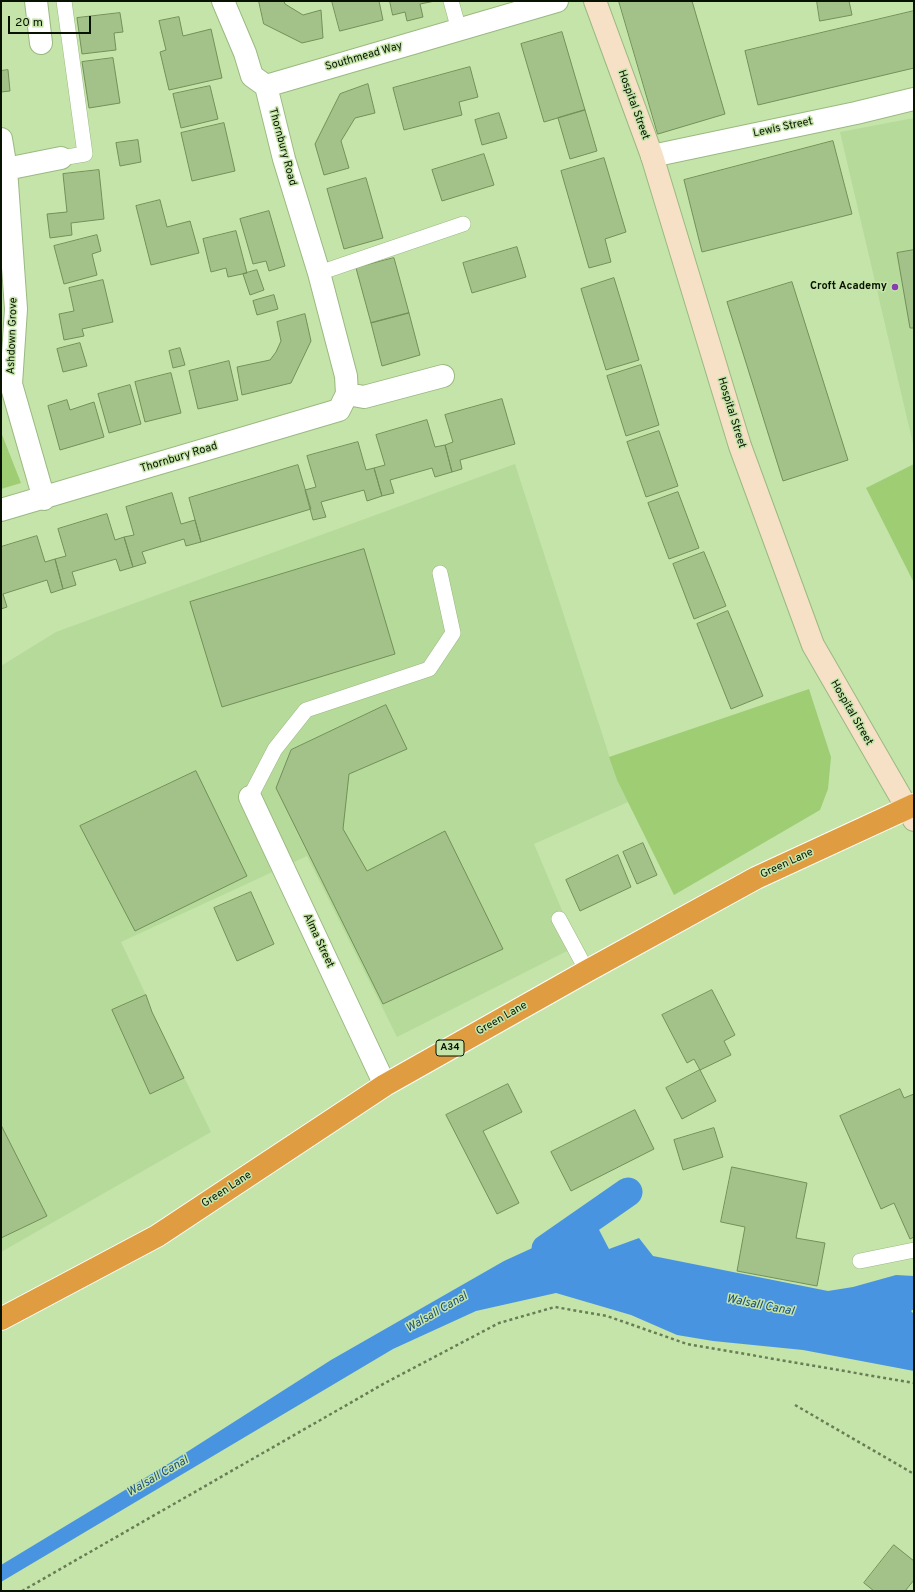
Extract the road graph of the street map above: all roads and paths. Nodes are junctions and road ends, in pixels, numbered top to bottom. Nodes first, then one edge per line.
1 (36, 1) edge
2 (64, 1) edge
3 (223, 1) edge
4 (451, 1) edge
5 (557, 1) edge
6 (595, 1) edge
7 (459, 30) junction
8 (42, 43) dead end
9 (266, 86) junction
10 (914, 99) edge
11 (1, 139) edge
12 (652, 156) junction
13 (61, 158) joint
14 (6, 169) junction
15 (463, 224) dead end
16 (319, 273) junction
17 (443, 376) dead end
18 (347, 394) junction
19 (44, 499) junction
20 (1, 510) edge
21 (440, 573) dead end
22 (250, 797) joint
23 (911, 811) edge
24 (559, 919) dead end
25 (587, 971) junction
26 (385, 1085) junction
27 (914, 1250) edge
28 (860, 1261) dead end
29 (1, 1319) edge
30 (914, 1383) edge
31 (795, 1405) dead end
32 (914, 1474) edge
33 (22, 1591) edge

1 - 8 street
2 - 13 lane
3 - 9 street
4 - 7 lane
5 - 7 street, Southmead Way
6 - 12 street, Hospital Street
7 - 9 street, Southmead Way
9 - 16 street, Thornbury Road
10 - 12 street, Lewis Street
11 - 14 street, Ashdown Grove
12 - 23 street, Hospital Street
13 - 14 street
14 - 19 street, Ashdown Grove
15 - 16 lane
16 - 18 street, Thornbury Road
17 - 18 street
18 - 19 street, Thornbury Road
19 - 20 street, Thornbury Road
21 - 22 lane
22 - 26 street, Alma Street
23 - 25 highway, Green Lane / A34
24 - 25 lane
25 - 26 highway, Green Lane / A34
26 - 29 highway, Green Lane / A34
27 - 28 lane
30 - 33 path
31 - 32 path

